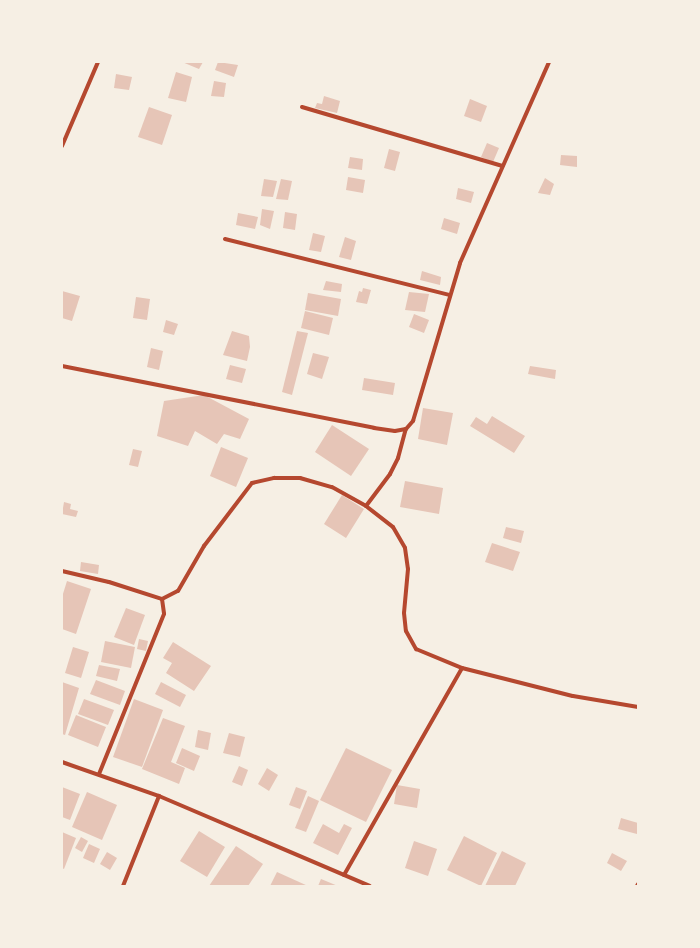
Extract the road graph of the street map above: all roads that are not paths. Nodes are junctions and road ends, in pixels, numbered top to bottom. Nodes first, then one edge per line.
1 (98, 62) edge
2 (549, 62) edge
3 (302, 107) dead end
4 (62, 146) edge
5 (503, 166) junction
6 (225, 239) dead end
7 (449, 295) junction
8 (62, 366) edge
9 (406, 429) junction
10 (366, 506) junction
11 (62, 571) edge
12 (162, 599) junction
13 (462, 668) junction
14 (638, 707) edge
15 (62, 762) edge
16 (99, 774) junction
17 (159, 796) junction
18 (344, 875) junction
19 (123, 886) edge
20 (370, 886) edge

1 - 4 street
2 - 5 street
3 - 5 street
5 - 7 street
6 - 7 street
7 - 9 street
8 - 9 street
9 - 10 street
10 - 12 street
10 - 13 street
11 - 12 street
12 - 16 street
13 - 14 street
13 - 18 street
15 - 16 street
16 - 17 street
17 - 18 street
17 - 19 street
18 - 20 street

